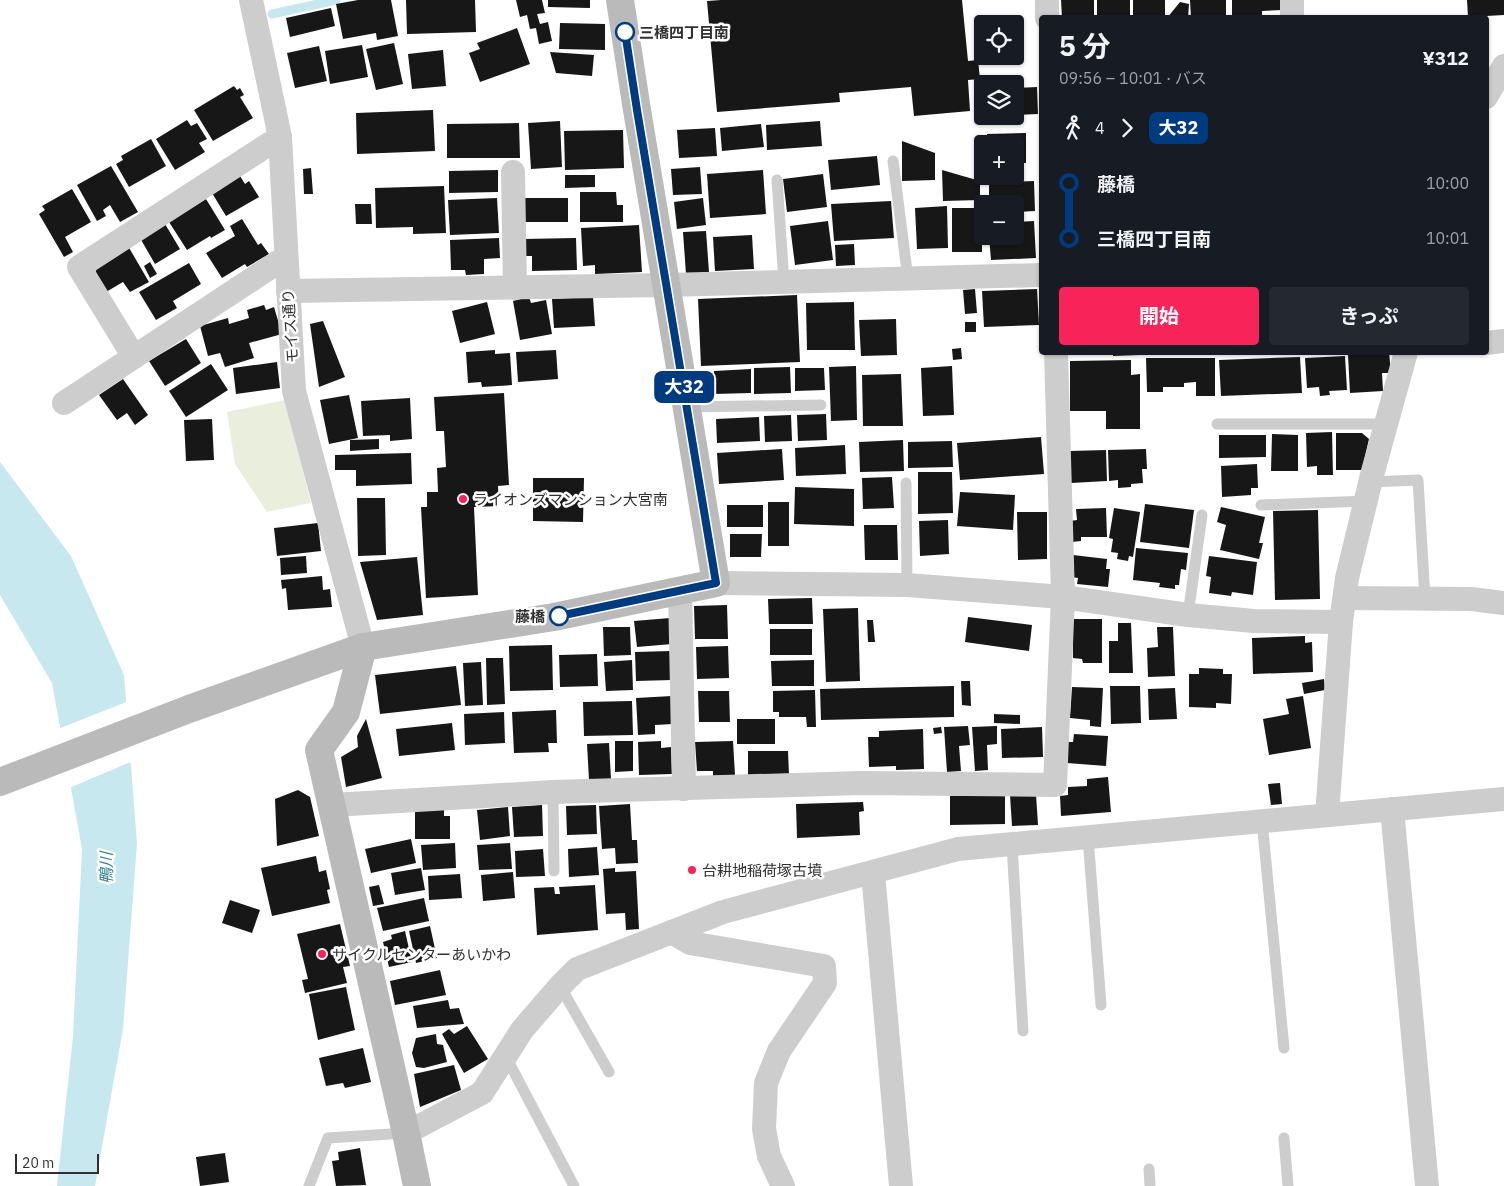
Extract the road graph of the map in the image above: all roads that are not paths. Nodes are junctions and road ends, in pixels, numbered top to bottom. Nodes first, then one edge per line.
1 (251, 0) edge
2 (620, 0) edge
3 (1047, 0) edge
4 (1292, 0) edge
5 (1047, 15) edge
6 (1292, 15) edge
7 (1504, 66) edge
8 (1489, 92) edge
9 (280, 137) junction
10 (893, 161) dead end
11 (513, 172) dead end
12 (777, 180) dead end
13 (286, 257) junction
14 (1039, 275) edge
15 (908, 279) junction
16 (784, 282) junction
17 (666, 285) junction
18 (515, 288) junction
19 (288, 291) junction
20 (1504, 341) edge
21 (1489, 343) edge
22 (1056, 355) edge
23 (1405, 355) edge
24 (134, 357) junction
25 (64, 403) dead end
26 (821, 405) dead end
27 (687, 407) junction
28 (1217, 424) dead end
29 (1386, 424) junction
30 (906, 483) dead end
31 (1368, 491) junction
32 (1261, 505) dead end
33 (1202, 515) dead end
34 (716, 583) junction
35 (907, 585) junction
36 (680, 590) junction
37 (1062, 597) junction
38 (1346, 598) junction
39 (1425, 599) junction
40 (1504, 604) edge
41 (1188, 615) junction
42 (1341, 622) junction
43 (363, 647) junction
44 (0, 782) edge
45 (684, 789) junction
46 (553, 792) junction
47 (1504, 799) edge
48 (332, 805) junction
49 (1392, 809) junction
50 (1327, 815) junction
51 (1262, 821) junction
52 (1088, 837) junction
53 (1012, 845) junction
54 (554, 871) dead end
55 (873, 873) junction
56 (675, 931) junction
57 (560, 986) junction
58 (1101, 1005) dead end
59 (1024, 1031) dead end
60 (1284, 1048) dead end
61 (505, 1055) junction
62 (609, 1072) dead end
63 (406, 1133) junction
64 (1284, 1138) dead end
65 (1149, 1169) dead end
66 (310, 1186) edge
67 (417, 1186) edge
68 (574, 1186) edge
69 (783, 1186) edge
70 (901, 1186) edge
71 (1150, 1186) edge
72 (1288, 1186) edge
73 (1427, 1186) edge

1 - 9 street, モイス通り
2 - 17 street
3 - 5 street
4 - 6 street
7 - 8 street
9 - 13 street, モイス通り
9 - 24 street
10 - 15 lane
11 - 18 street
12 - 16 lane
13 - 19 street, モイス通り
13 - 24 street
14 - 15 street
15 - 16 street
16 - 17 street
17 - 18 street
17 - 27 street
18 - 19 street
19 - 43 street, モイス通り
20 - 21 street
22 - 37 street
23 - 29 street
24 - 25 street
26 - 27 lane
27 - 34 street
28 - 29 lane
29 - 31 street
30 - 35 lane
31 - 32 lane
31 - 38 street
31 - 39 lane
33 - 41 lane
34 - 35 street
34 - 36 street
35 - 37 street
36 - 43 street
36 - 45 street
37 - 41 street
37 - 45 street
38 - 39 street
38 - 42 street
39 - 40 street
41 - 42 street
42 - 50 street
43 - 44 street
43 - 48 street
45 - 46 street
46 - 48 street
46 - 54 lane
47 - 49 street
48 - 63 street
49 - 50 street
49 - 73 street
50 - 51 street
51 - 52 street
51 - 60 lane
52 - 53 street
52 - 58 lane
53 - 55 street
53 - 59 lane
55 - 56 street
55 - 70 street
56 - 57 street
56 - 69 street
57 - 61 street
57 - 62 lane
61 - 63 street
61 - 68 lane
63 - 66 lane
63 - 67 street
64 - 72 lane
65 - 71 lane

